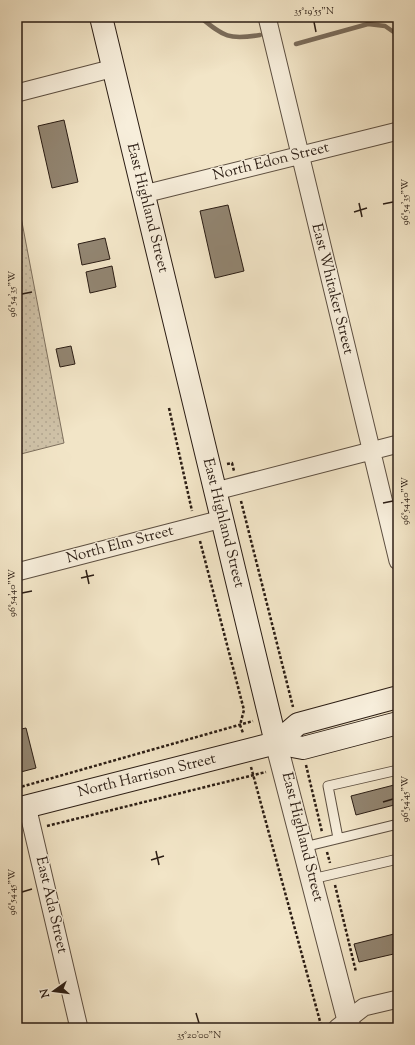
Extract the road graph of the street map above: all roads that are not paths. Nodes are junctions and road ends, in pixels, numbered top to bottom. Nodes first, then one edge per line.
1 (101, 17) edge
2 (267, 17) edge
3 (114, 68) junction
4 (17, 92) edge
5 (398, 131) edge
6 (300, 156) junction
7 (144, 194) junction
8 (398, 444) edge
9 (372, 451) junction
10 (216, 491) junction
11 (222, 519) junction
12 (398, 561) edge
13 (17, 572) edge
14 (398, 697) edge
15 (398, 723) edge
16 (276, 743) junction
17 (398, 770) edge
18 (22, 807) edge
19 (398, 824) edge
20 (338, 838) junction
21 (304, 847) junction
22 (398, 858) edge
23 (312, 879) junction
24 (398, 999) edge
25 (345, 1025) edge
26 (79, 1028) edge

1 - 3 main road, East Highland Street
2 - 6 street, East Whitaker Street
3 - 4 street
3 - 7 main road, East Highland Street
5 - 6 street, North Edon Street
6 - 7 street, North Edon Street
6 - 9 street, East Whitaker Street
7 - 10 main road, East Highland Street
8 - 9 street
9 - 10 street
9 - 12 street, East Whitaker Street
10 - 11 main road, East Highland Street
11 - 13 street, North Elm Street
11 - 16 main road, East Highland Street
14 - 16 main road, North Harrison Street
15 - 16 main road, North Harrison Street
16 - 18 main road, North Harrison Street
16 - 21 street, East Highland Street
17 - 20 lane
18 - 26 street, East Ada Street
19 - 20 lane
20 - 21 lane
21 - 23 street, East Highland Street
22 - 23 lane
23 - 25 street, East Highland Street
24 - 25 street

